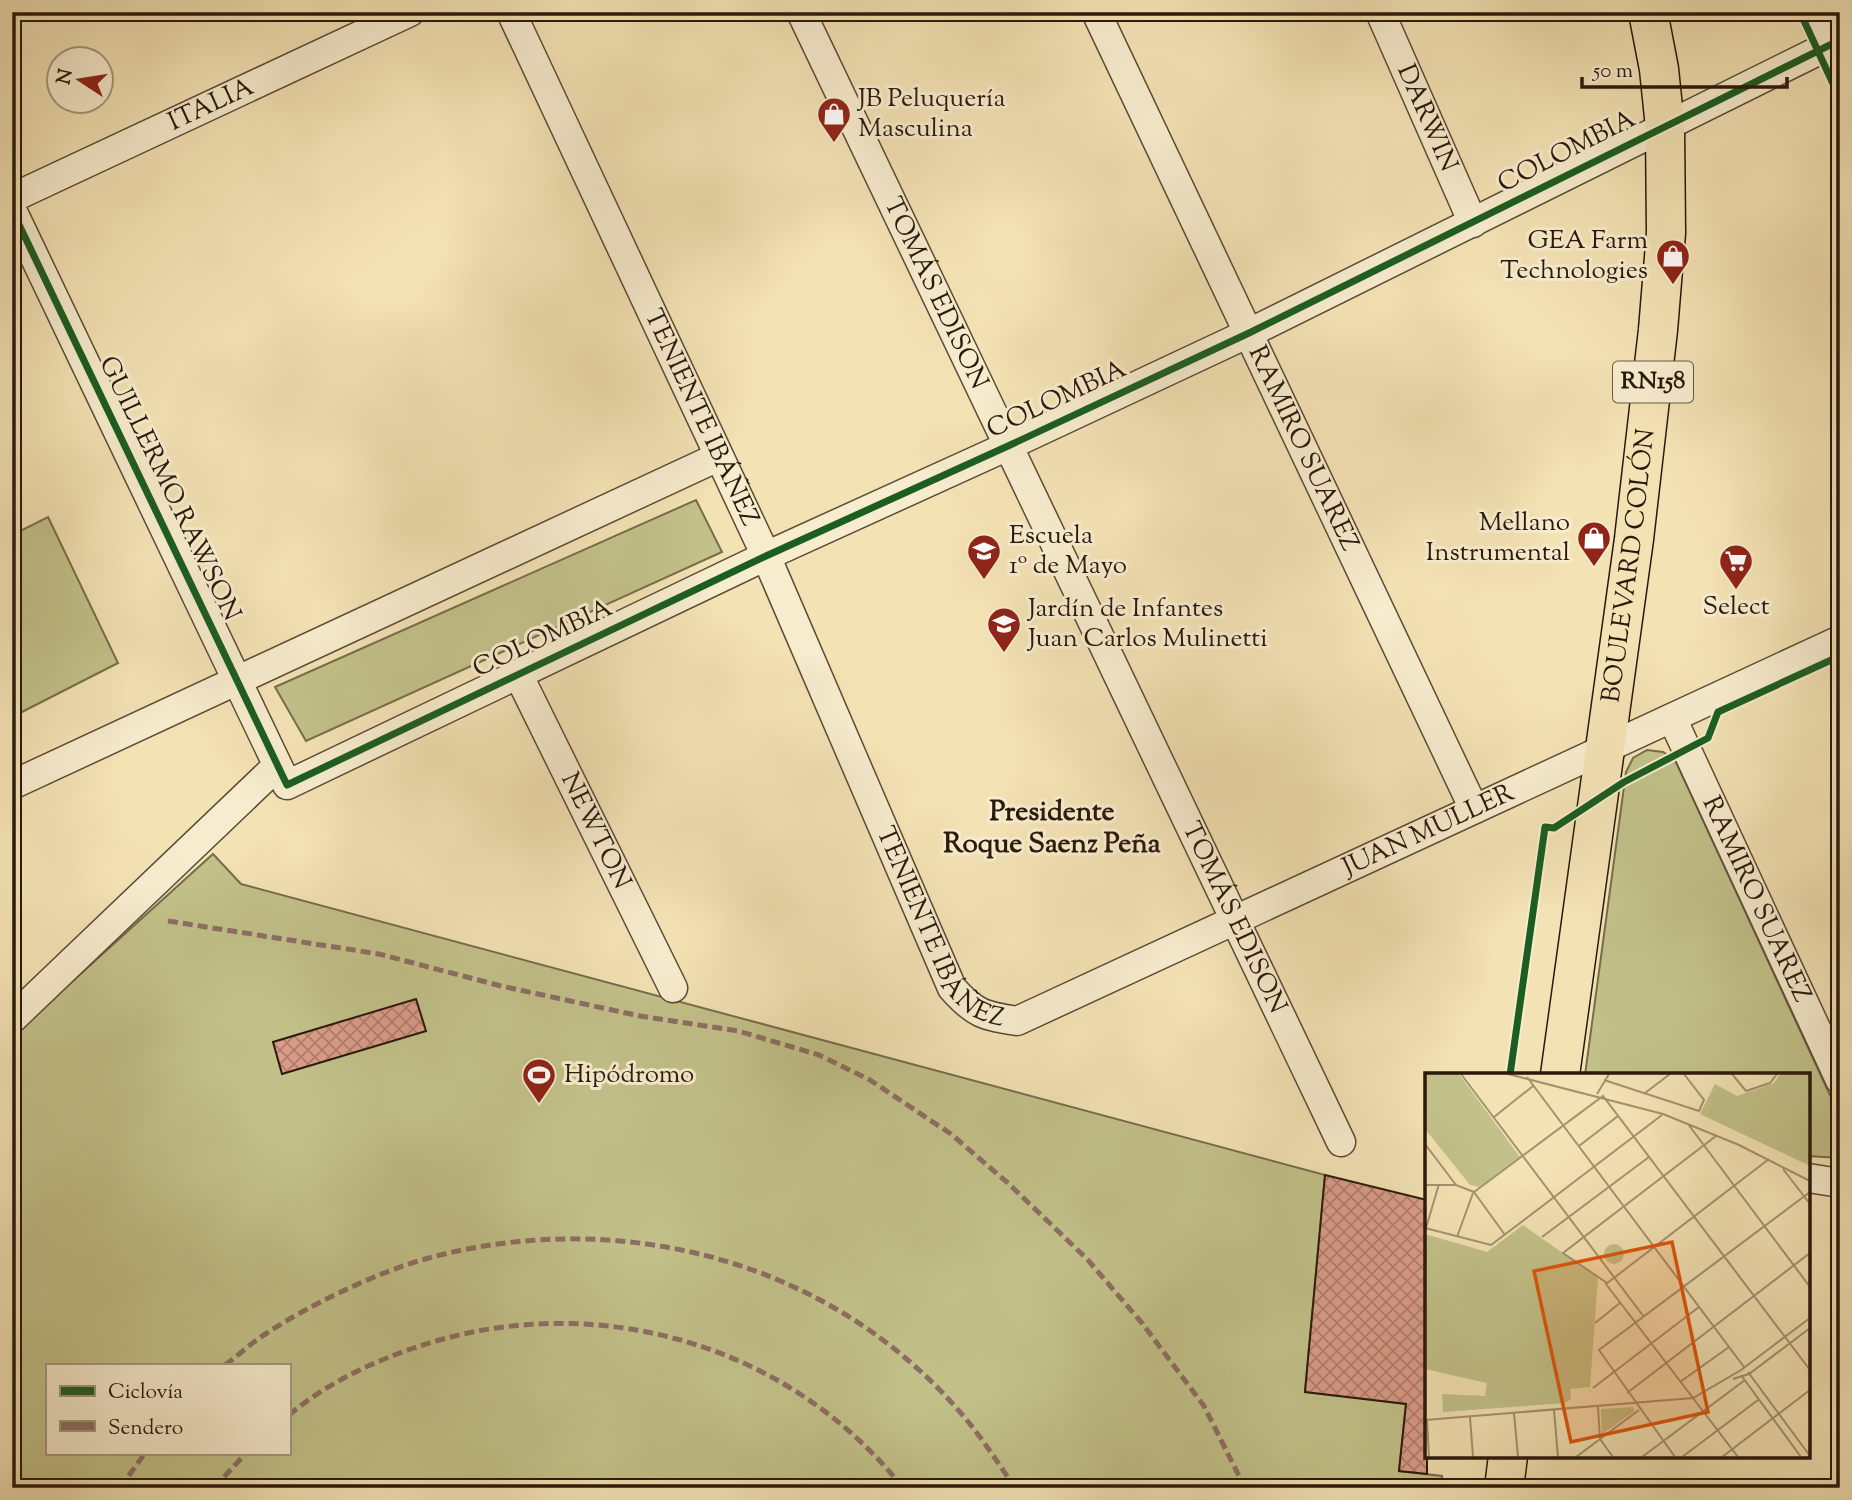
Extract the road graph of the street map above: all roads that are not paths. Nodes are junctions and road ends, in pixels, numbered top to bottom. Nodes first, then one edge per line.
1 (410, 12) edge
2 (511, 12) edge
3 (801, 12) edge
4 (1096, 12) edge
5 (1380, 12) edge
6 (1648, 12) edge
7 (1818, 12) edge
8 (1837, 48) edge
9 (1665, 127) junction
10 (12, 198) edge
11 (12, 210) edge
12 (1473, 223) junction
13 (1249, 333) junction
14 (1009, 446) junction
15 (718, 457) junction
16 (766, 556) junction
17 (1840, 640) edge
18 (518, 674) junction
19 (237, 681) junction
20 (1672, 718) junction
21 (1604, 750) junction
22 (282, 776) junction
23 (12, 785) edge
24 (1474, 809) junction
25 (1235, 920) junction
26 (674, 988) dead end
27 (12, 1019) edge
28 (1017, 1021) joint
29 (1560, 1073) edge
30 (1840, 1080) edge
31 (1341, 1142) dead end
32 (1810, 1178) edge
33 (1840, 1183) edge
34 (1508, 1458) edge
35 (1504, 1488) edge

1 - 10 street, ITALIA
2 - 15 street, TENIENTE IBÁÑEZ
3 - 14 street, TOMÁS EDISON
4 - 13 street, RAMIRO SUAREZ
5 - 12 street, DARWIN
6 - 9 highway, BOULEVARD COLÓN / RN158
7 - 8 street
8 - 9 street, COLOMBIA
9 - 12 street, COLOMBIA
9 - 21 highway, BOULEVARD COLÓN / RN158
11 - 19 street, GUILLERMO RAWSON
12 - 13 street, COLOMBIA
13 - 14 street, COLOMBIA
13 - 24 street, RAMIRO SUAREZ
14 - 16 street, COLOMBIA
14 - 25 street, TOMÁS EDISON
15 - 16 street, TENIENTE IBÁÑEZ
15 - 19 street
16 - 18 street, COLOMBIA
16 - 28 street, TENIENTE IBÁÑEZ
17 - 20 street, JUAN MULLER
18 - 22 street, COLOMBIA
18 - 26 street, NEWTON
19 - 22 street, GUILLERMO RAWSON
19 - 23 street
20 - 21 street, JUAN MULLER
20 - 30 street, RAMIRO SUAREZ
21 - 24 street, JUAN MULLER
21 - 29 highway, BOULEVARD COLÓN / RN158
22 - 27 street, COLOMBIA
24 - 25 street, JUAN MULLER
25 - 28 street, JUAN MULLER
25 - 31 street, TOMÁS EDISON
32 - 33 street
34 - 35 highway

